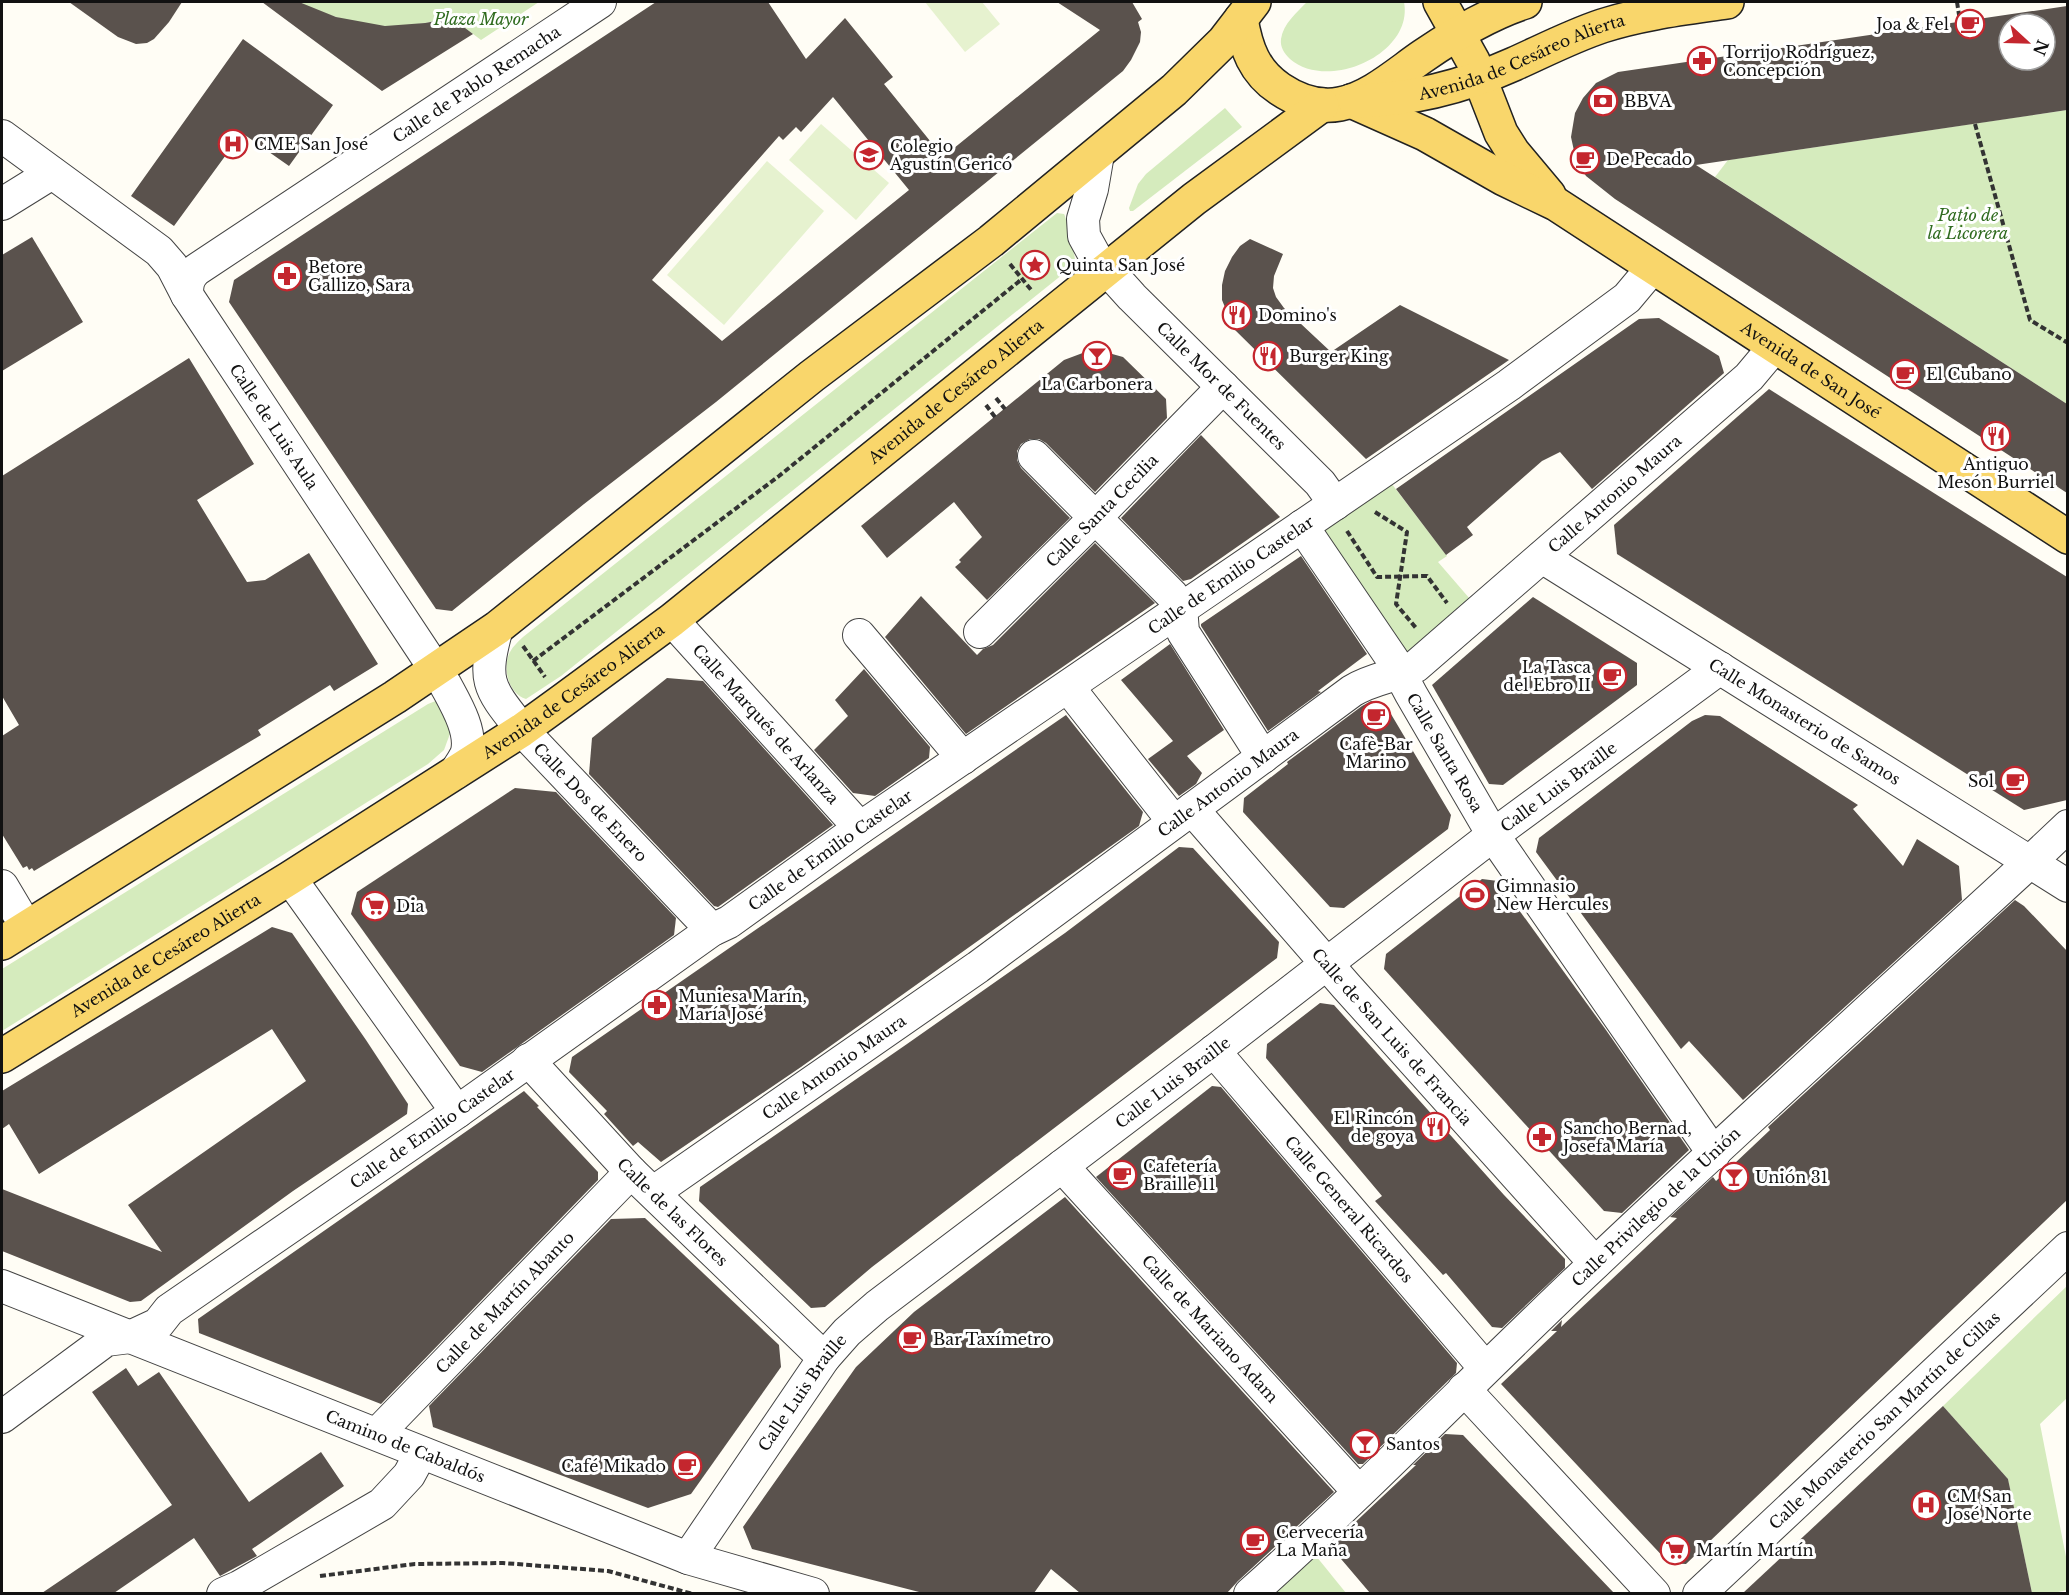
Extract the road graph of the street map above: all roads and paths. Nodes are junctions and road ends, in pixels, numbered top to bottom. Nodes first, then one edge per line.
1 (600, 2) edge
2 (1440, 2) edge
3 (1525, 2) edge
4 (1727, 2) edge
5 (1957, 2) edge
6 (1239, 6) edge
7 (1960, 21) dead end
8 (1458, 33) junction
9 (1480, 78) junction
10 (1337, 103) junction
11 (1975, 124) dead end
12 (2, 136) edge
13 (1098, 154) junction
14 (52, 173) junction
15 (2, 204) edge
16 (1556, 204) junction
17 (1004, 257) dead end
18 (1653, 267) junction
19 (1106, 270) junction
20 (1022, 279) junction
21 (187, 296) junction
22 (1036, 296) dead end
23 (2067, 343) edge
24 (1775, 346) junction
25 (1223, 387) junction
26 (995, 397) dead end
27 (985, 405) dead end
28 (1005, 409) dead end
29 (995, 417) dead end
30 (1034, 456) dead end
31 (1370, 509) dead end
32 (1340, 516) junction
33 (1095, 518) junction
34 (1302, 526) junction
35 (2067, 537) edge
36 (1542, 557) junction
37 (1400, 576) junction
38 (1448, 604) dead end
39 (1181, 608) junction
40 (672, 621) junction
41 (497, 628) junction
42 (1417, 630) dead end
43 (980, 632) dead end
44 (859, 635) dead end
45 (524, 649) dead end
46 (533, 661) junction
47 (1720, 668) junction
48 (436, 669) junction
49 (1400, 674) junction
50 (549, 682) dead end
51 (1068, 687) junction
52 (522, 730) junction
53 (1263, 757) junction
54 (963, 758) junction
55 (455, 773) junction
56 (1183, 815) junction
57 (2067, 825) edge
58 (860, 828) junction
59 (1493, 835) junction
60 (2030, 862) junction
61 (291, 878) junction
62 (2, 885) edge
63 (2067, 886) edge
64 (712, 930) junction
65 (14, 935) edge
66 (1326, 963) junction
67 (1214, 1051) junction
68 (2, 1056) edge
69 (528, 1060) junction
70 (457, 1112) junction
71 (1714, 1154) junction
72 (1062, 1166) junction
73 (643, 1182) junction
74 (2067, 1248) edge
75 (1595, 1263) junction
76 (2, 1286) edge
77 (130, 1337) junction
78 (824, 1358) junction
79 (1474, 1378) junction
80 (2, 1417) edge
81 (378, 1433) junction
82 (421, 1453) junction
83 (1359, 1492) junction
84 (688, 1558) junction
85 (312, 1579) dead end
86 (223, 1593) edge
87 (693, 1593) edge
88 (813, 1593) edge
89 (1250, 1593) edge
90 (1654, 1593) edge
91 (1699, 1593) edge

1 - 21 street, Calle de Pablo Remacha
2 - 8 main road, Avenida de San José
3 - 8 main road, Avenida de Cesáreo Alierta
4 - 9 main road, Avenida de Cesáreo Alierta
5 - 7 path
6 - 10 main road, Avenida de San José
6 - 13 main road
8 - 9 main road, Avenida de San José
8 - 10 main road, Avenida de Cesáreo Alierta
9 - 10 main road, Avenida de Cesáreo Alierta
9 - 16 main road, Avenida de San José
10 - 16 main road, Avenida de San José
10 - 19 main road, Avenida de Cesáreo Alierta
11 - 23 path
12 - 14 street, Calle de Luis Aula
13 - 19 street
13 - 41 main road
14 - 15 street
14 - 21 street, Calle de Luis Aula
16 - 18 main road, Avenida de San José
17 - 20 path
18 - 24 main road, Avenida de San José
18 - 32 street, Calle de Emilio Castelar
19 - 25 street, Calle Mor de Fuentes
19 - 40 main road, Avenida de Cesáreo Alierta
20 - 22 path
20 - 46 path
21 - 48 street, Calle de Luis Aula
24 - 35 main road, Avenida de San José
24 - 36 street, Calle Antonio Maura
25 - 32 street, Calle Mor de Fuentes
25 - 33 street, Calle Santa Cecilia
26 - 28 path
27 - 29 path
30 - 33 street
31 - 37 path
32 - 34 street, Calle de Emilio Castelar
32 - 37 path
33 - 39 street
33 - 43 street, Calle Santa Cecilia
34 - 39 street, Calle de Emilio Castelar
34 - 49 street, Calle Santa Rosa
36 - 47 street, Calle Monasterio de Samos
36 - 49 street, Calle Antonio Maura
37 - 38 path
37 - 42 path
39 - 51 street, Calle de Emilio Castelar
39 - 53 street
40 - 52 main road, Avenida de Cesáreo Alierta
40 - 58 street, Calle Marqués de Arlanza
41 - 48 main road
41 - 52 street, Calle Dos de Enero
44 - 54 street
45 - 46 path
46 - 50 path
47 - 59 street, Calle Luis Braille
47 - 60 street, Calle Monasterio de Samos
48 - 55 street, Calle de Luis Aula
48 - 65 main road
49 - 53 street, Calle Antonio Maura
49 - 59 street, Calle Santa Rosa
51 - 54 street, Calle de Emilio Castelar
51 - 56 street, Calle de San Luis de Francia
52 - 55 main road, Avenida de Cesáreo Alierta
52 - 64 street, Calle Dos de Enero
53 - 56 street, Calle Antonio Maura
54 - 58 street, Calle de Emilio Castelar
55 - 61 main road, Avenida de Cesáreo Alierta
56 - 66 street, Calle de San Luis de Francia
56 - 73 street, Calle Antonio Maura
57 - 60 street, Calle Privilegio de la Unión
58 - 64 street, Calle de Emilio Castelar
59 - 66 street, Calle Luis Braille
59 - 71 street, Calle Santa Rosa
60 - 63 street, Calle Monasterio de Samos
60 - 71 street, Calle Privilegio de la Unión
61 - 68 main road, Avenida de Cesáreo Alierta
61 - 70 street
62 - 65 street
64 - 69 street, Calle de Emilio Castelar
66 - 67 street, Calle Luis Braille
66 - 75 street, Calle de San Luis de Francia
67 - 72 street, Calle Luis Braille
67 - 79 street, Calle General Ricardos
69 - 70 street, Calle de Emilio Castelar
69 - 73 street, Calle de las Flores
70 - 77 street, Calle de Emilio Castelar
71 - 75 street, Calle Privilegio de la Unión
72 - 78 street, Calle Luis Braille
72 - 83 street, Calle de Mariano Adam
73 - 78 street, Calle de las Flores
73 - 81 street, Calle de Martín Abanto
74 - 91 street, Calle Monasterio San Martín de Cillas
75 - 79 street, Calle Privilegio de la Unión
76 - 77 street, Camino de Cabaldós
77 - 80 street, Calle de Emilio Castelar
77 - 81 street, Camino de Cabaldós
78 - 84 street, Calle Luis Braille
79 - 83 street, Calle Privilegio de la Unión
79 - 90 street, Calle General Ricardos
81 - 82 street, Camino de Cabaldós
82 - 84 street, Camino de Cabaldós
82 - 86 street
83 - 89 street, Calle Privilegio de la Unión
84 - 88 street, Camino de Cabaldós
85 - 87 path

